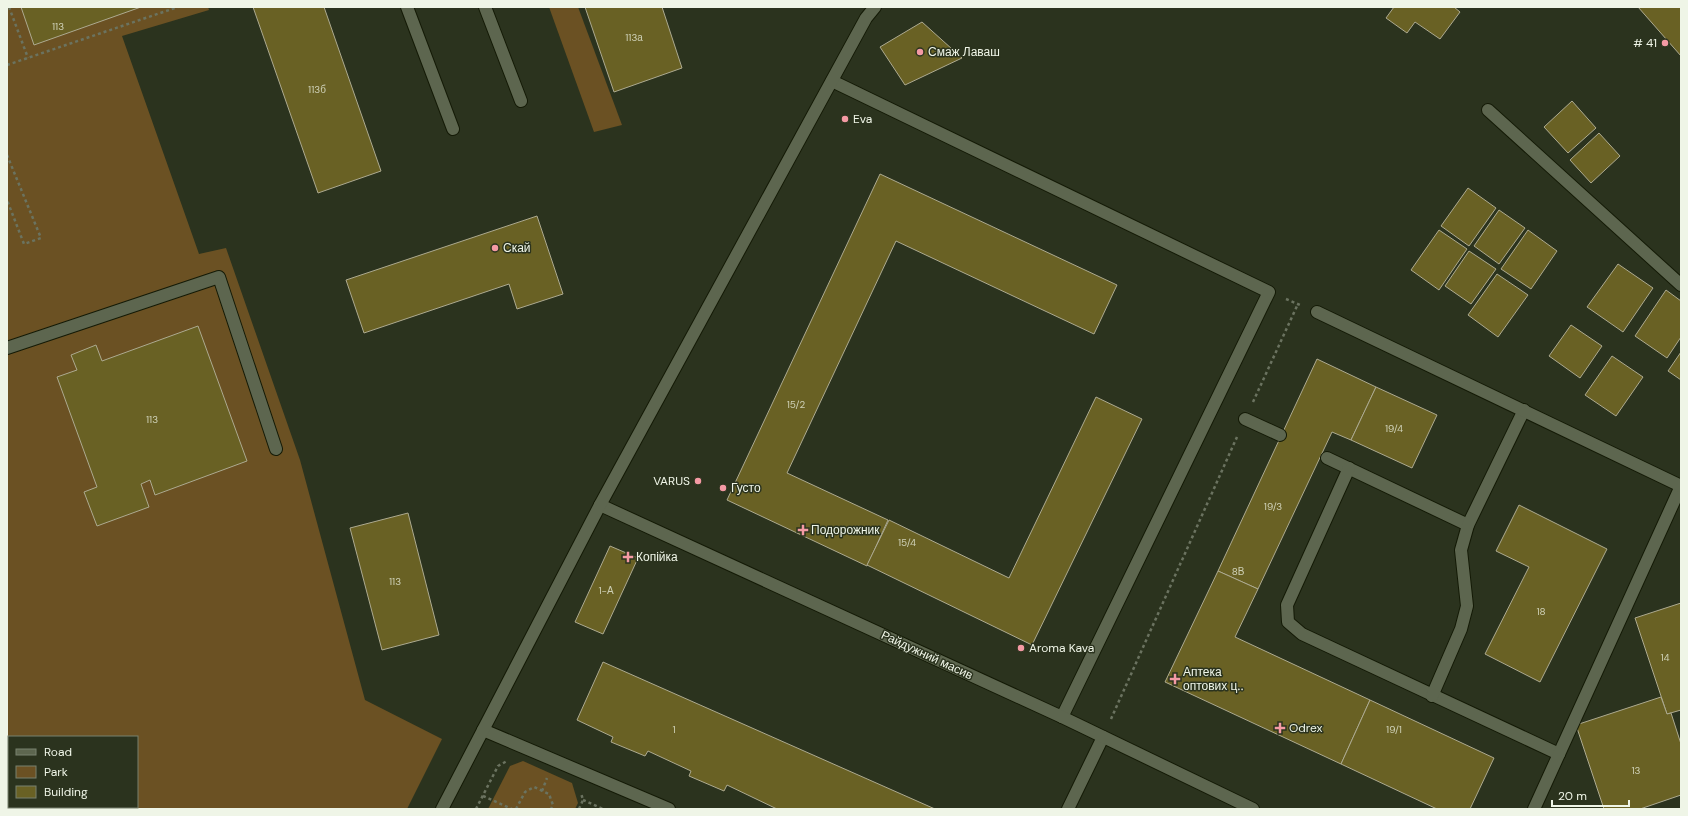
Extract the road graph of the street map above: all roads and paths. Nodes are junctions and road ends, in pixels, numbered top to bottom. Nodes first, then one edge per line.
1 (9, 7) edge
2 (178, 7) edge
3 (407, 7) edge
4 (485, 7) edge
5 (875, 7) edge
6 (28, 58) junction
7 (7, 65) edge
8 (832, 81) junction
9 (521, 101) dead end
10 (1488, 110) dead end
11 (453, 129) dead end
12 (7, 155) edge
13 (7, 200) edge
14 (1681, 285) edge
15 (1269, 292) junction
16 (1298, 304) junction
17 (1317, 312) joint
18 (7, 348) edge
19 (1524, 410) junction
20 (1245, 419) junction
21 (1280, 435) dead end
22 (276, 449) dead end
23 (1327, 458) dead end
24 (1349, 468) junction
25 (1681, 486) edge
26 (600, 505) junction
27 (1468, 526) junction
28 (1432, 696) junction
29 (1062, 717) junction
30 (483, 730) junction
31 (1103, 737) junction
32 (1559, 754) junction
33 (510, 759) dead end
34 (579, 788) dead end
35 (483, 796) junction
36 (583, 800) junction
37 (442, 809) edge
38 (476, 809) edge
39 (512, 809) edge
40 (516, 809) edge
41 (552, 809) edge
42 (579, 809) edge
43 (603, 809) edge
44 (669, 809) edge
45 (1068, 809) edge
46 (1254, 809) edge
47 (1534, 809) edge

1 - 6 path
2 - 6 path
3 - 11 street
4 - 9 street
5 - 8 street
6 - 7 path
8 - 15 street
8 - 26 street
10 - 14 street
12 - 13 path
15 - 16 path
15 - 29 street
16 - 17 path
16 - 20 path
17 - 19 street
18 - 22 street
19 - 25 street
19 - 27 street
20 - 21 street
20 - 31 path
23 - 24 street
24 - 27 street
24 - 28 street
25 - 32 street
26 - 29 street, Райдужний масив
26 - 30 street
27 - 28 street
28 - 32 street
29 - 31 street, Райдужний масив
30 - 37 street
30 - 44 street
31 - 45 street
31 - 46 street, Райдужний масив
32 - 47 street
33 - 35 path
34 - 36 path
35 - 38 path
35 - 39 path
36 - 42 path
36 - 43 path
40 - 41 path

